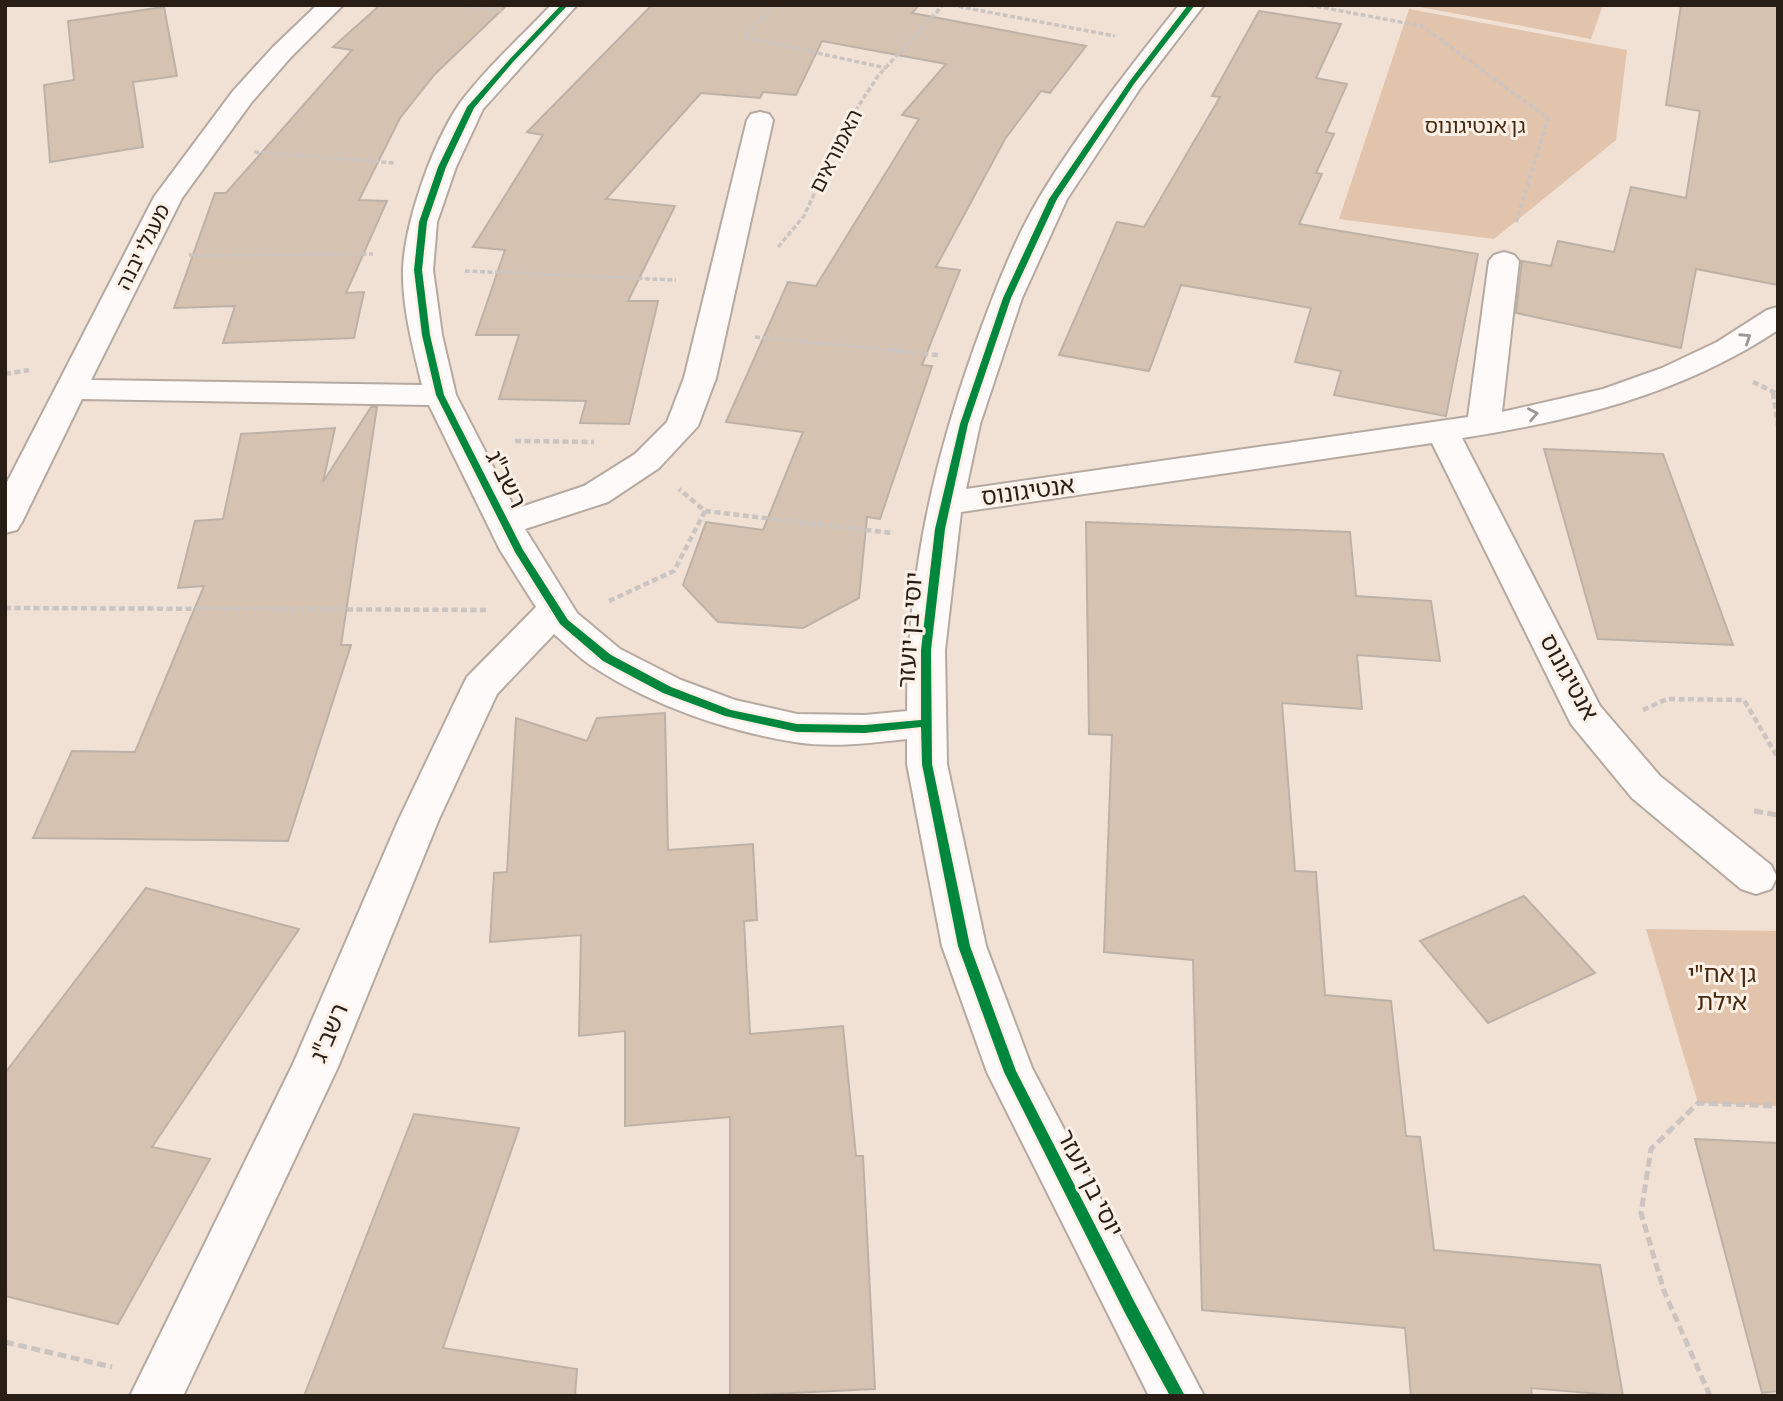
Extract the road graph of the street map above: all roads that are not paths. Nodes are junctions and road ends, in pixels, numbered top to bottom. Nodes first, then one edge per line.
1 (331, 5) edge
2 (565, 5) edge
3 (1192, 5) edge
4 (760, 120) dead end
5 (1504, 261) road end
6 (1778, 316) edge
7 (70, 389) junction
8 (440, 395) junction
9 (1484, 424) junction
10 (1442, 431) junction
11 (947, 503) junction
12 (5, 522) edge
13 (505, 524) junction
14 (560, 616) junction
15 (926, 723) junction
16 (1756, 877) dead end
17 (160, 1387) edge
18 (1178, 1396) edge

1 - 7 street, מעגלי יבנה
2 - 8 street, רשב"ג
3 - 11 street, יוסי בן יועזר
4 - 13 street
5 - 9 street
9 -> 6 street, אנטיגונוס
7 - 8 street
7 - 12 street, מעגלי יבנה
8 - 13 street, רשב"ג
9 - 10 street, אנטיגונוס
10 - 11 street, אנטיגונוס
10 - 16 street, אנטיגונוס
11 - 15 street, יוסי בן יועזר
13 - 14 street, רשב"ג
14 - 15 street, רשב"ג
14 - 17 street, רשב"ג
15 - 18 street, יוסי בן יועזר

